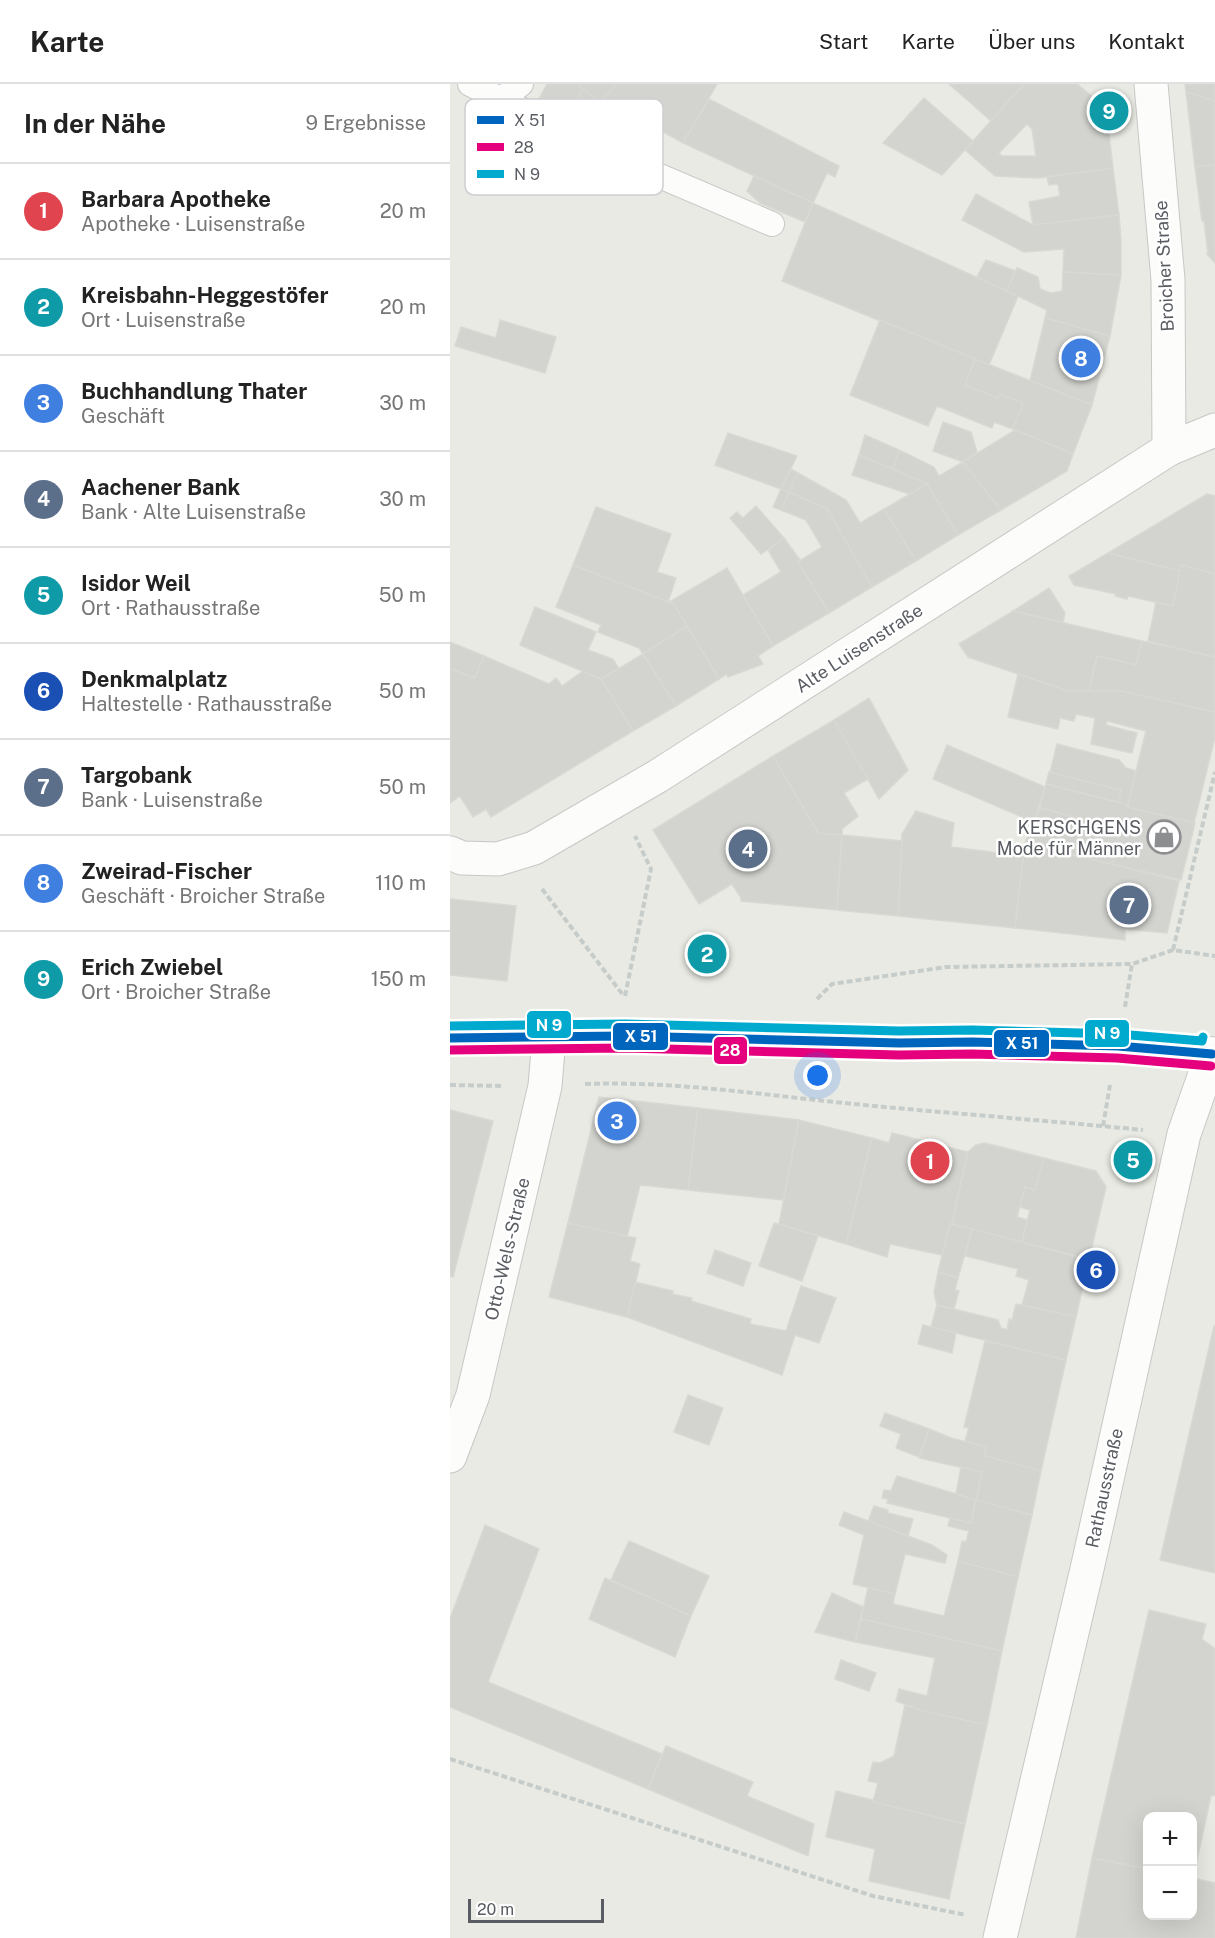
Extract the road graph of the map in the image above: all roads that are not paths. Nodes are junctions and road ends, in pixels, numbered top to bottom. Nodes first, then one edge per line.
1 (470, 84) edge
2 (521, 84) edge
3 (1151, 84) edge
4 (498, 99) edge
5 (501, 99) edge
6 (663, 177) edge
7 (772, 224) dead end
8 (1215, 430) edge
9 (1168, 449) junction
10 (450, 853) edge
11 (450, 1038) edge
12 (549, 1038) junction
13 (1214, 1049) edge
14 (450, 1456) edge
15 (1002, 1930) edge

1 - 4 lane
2 - 5 lane
3 - 9 street, Broicher Straße
6 - 7 lane
8 - 9 street, Alte Luisenstraße
9 - 10 street, Alte Luisenstraße
11 - 12 street
12 - 13 street
12 - 14 street, Otto-Wels-Straße
13 - 15 street, Rathausstraße

